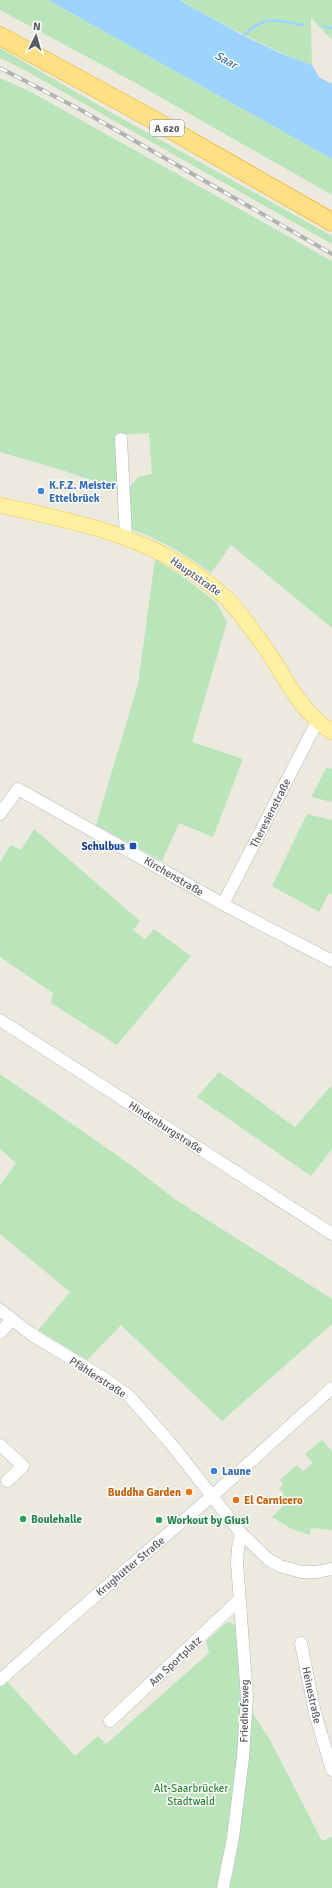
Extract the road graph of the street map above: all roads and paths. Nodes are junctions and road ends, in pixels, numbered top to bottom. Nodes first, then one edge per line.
1 (0, 24) edge
2 (0, 36) edge
3 (332, 210) edge
4 (332, 222) edge
5 (121, 439) dead end
6 (0, 505) edge
7 (126, 537) junction
8 (318, 722) junction
9 (332, 732) edge
10 (0, 814) edge
11 (223, 904) junction
12 (332, 961) edge
13 (0, 1020) edge
14 (332, 1234) edge
15 (0, 1310) edge
16 (12, 1319) junction
17 (0, 1333) edge
18 (332, 1388) edge
19 (0, 1445) edge
20 (7, 1481) dead end
21 (212, 1496) junction
22 (241, 1533) junction
23 (332, 1569) edge
24 (239, 1600) junction
25 (301, 1643) dead end
26 (0, 1680) edge
27 (110, 1721) dead end
28 (332, 1770) edge
29 (223, 1888) edge

1 - 3 highway, A 620
2 - 4 highway, A 620
5 - 7 street
6 - 7 main road, Hauptstraße
7 - 8 main road, Hauptstraße
8 - 9 main road, Hauptstraße
8 - 11 street, Theresienstraße
10 - 11 street, Kirchenstraße
11 - 12 street, Kirchenstraße
13 - 14 street, Hindenburgstraße
15 - 16 street, Pfählerstraße
16 - 17 street
16 - 21 street, Pfählerstraße
18 - 21 street, Krughütter Straße
19 - 20 street
21 - 22 street, Pfählerstraße
21 - 26 street, Krughütter Straße
22 - 23 street, Pfählerstraße
22 - 24 street, Friedhofsweg
24 - 27 street, Am Sportplatz
24 - 29 street, Friedhofsweg
25 - 28 street, Heinestraße

